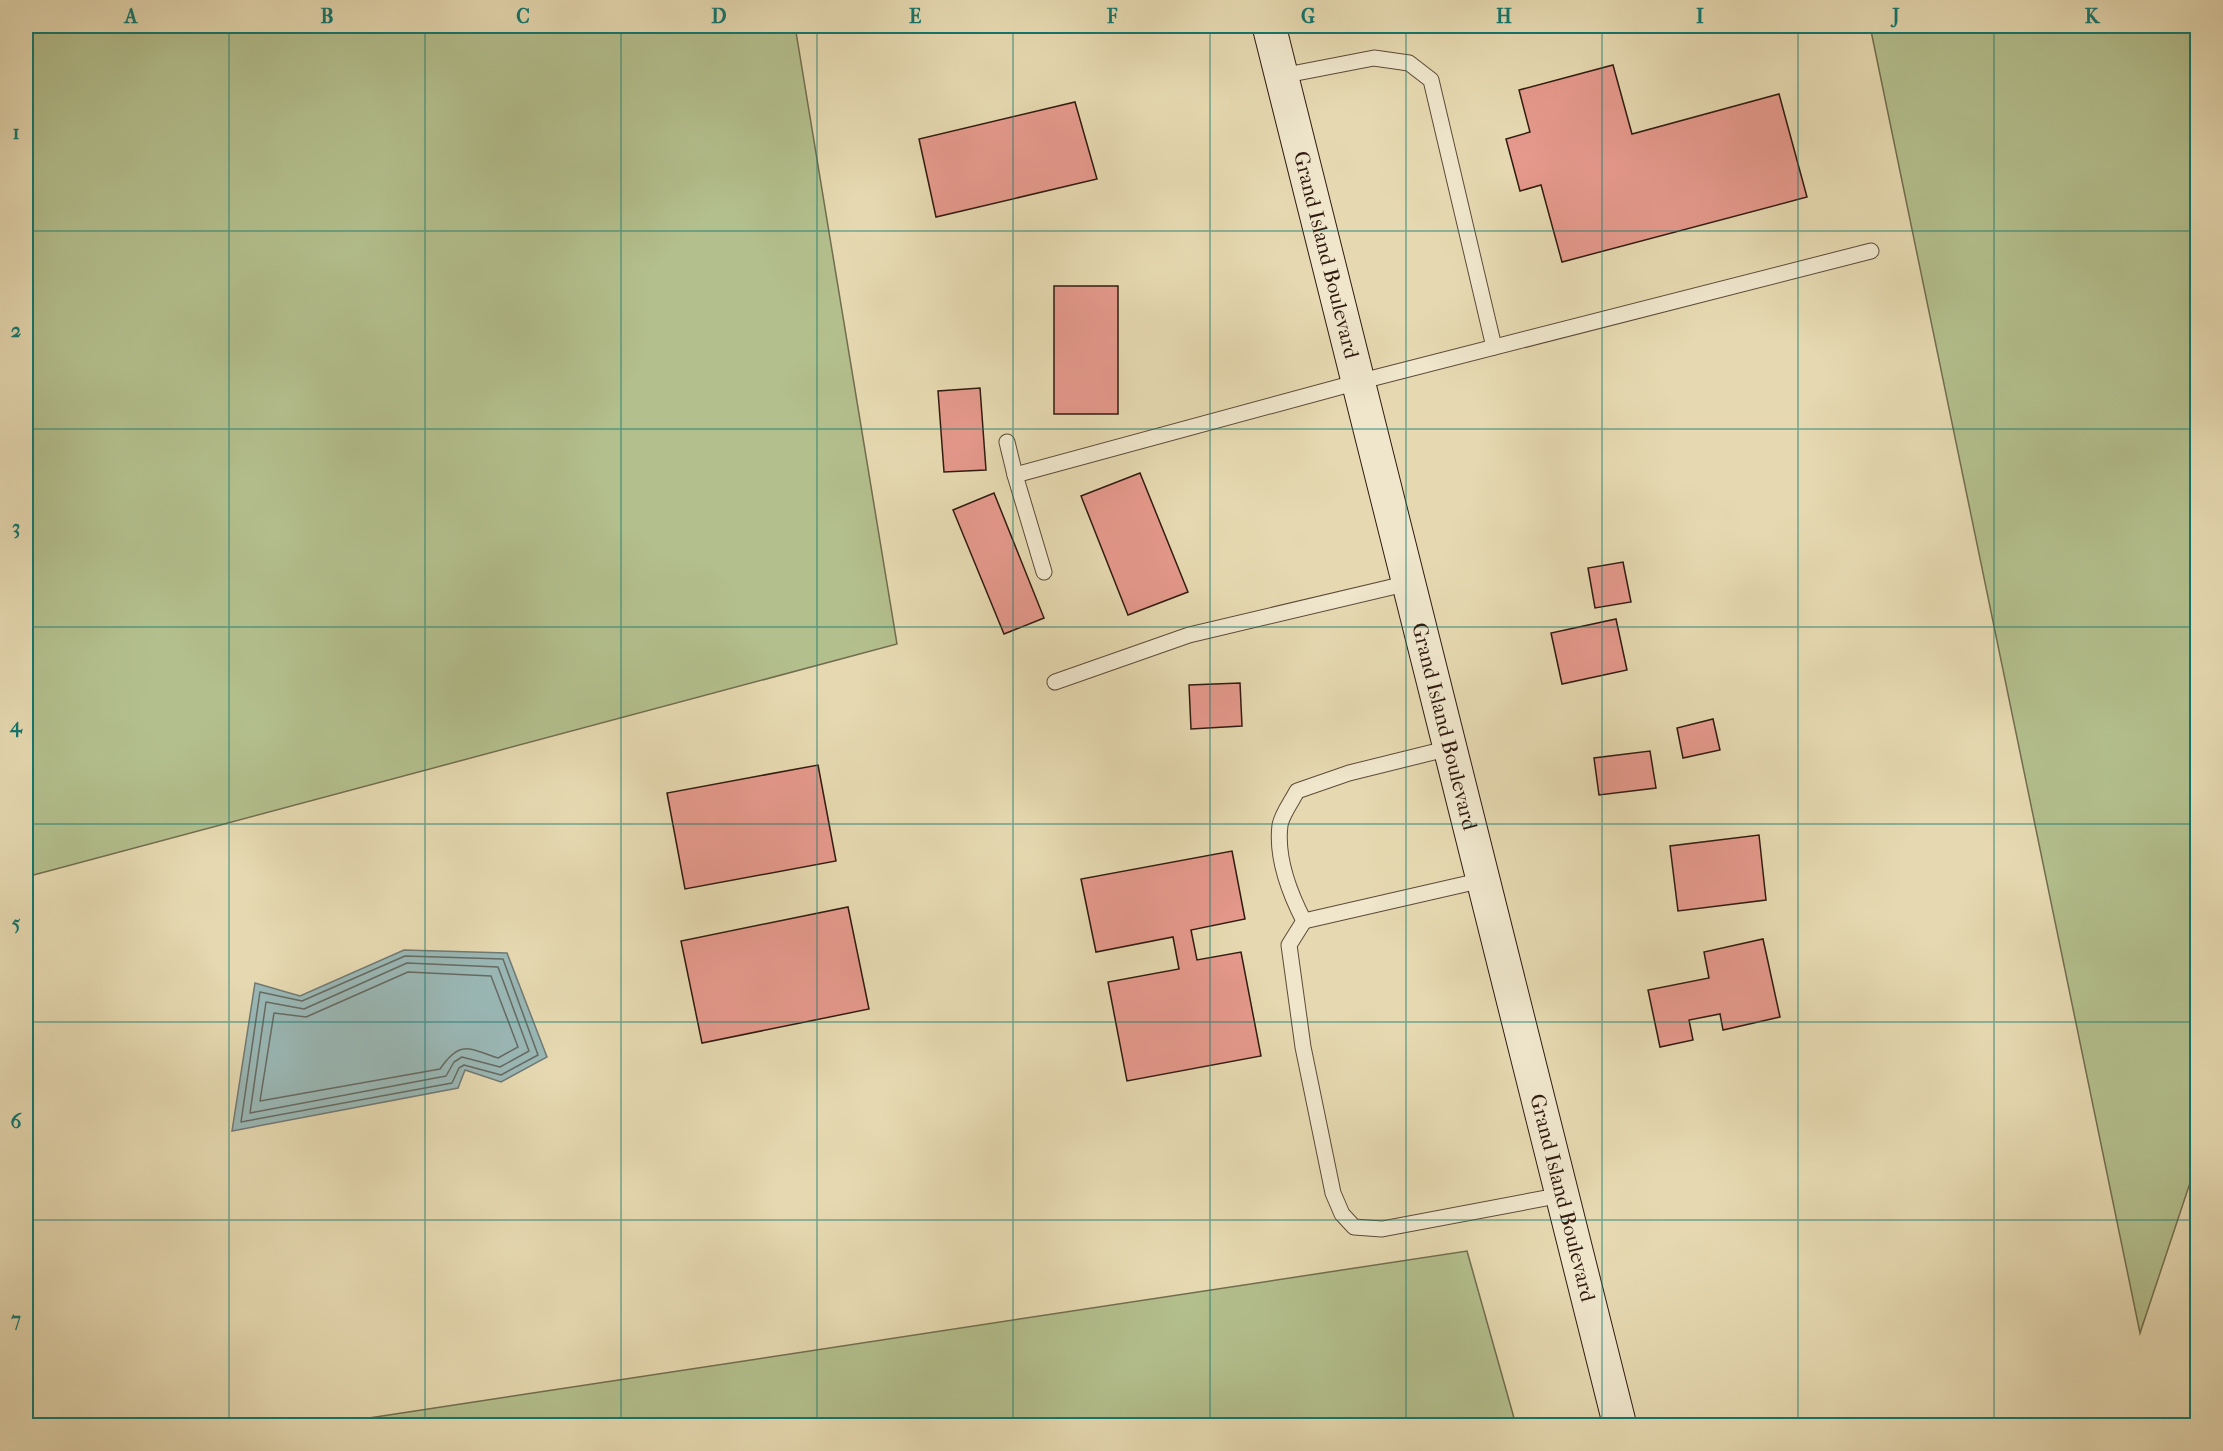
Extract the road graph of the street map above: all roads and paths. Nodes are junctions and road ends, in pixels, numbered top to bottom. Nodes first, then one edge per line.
1 (1269, 26) edge
2 (1281, 76) junction
3 (1871, 251) dead end
4 (1494, 347) junction
5 (1358, 382) junction
6 (1007, 442) dead end
7 (1015, 475) junction
8 (1044, 572) dead end
9 (1409, 582) junction
10 (1054, 682) dead end
11 (1450, 748) junction
12 (1483, 880) junction
13 (1304, 921) junction
14 (1562, 1195) junction
15 (1620, 1425) edge

1 - 2 main road, Grand Island Boulevard
2 - 4 lane
2 - 5 main road, Grand Island Boulevard
3 - 4 lane
4 - 5 lane
5 - 7 lane
5 - 9 main road, Grand Island Boulevard
6 - 7 lane
7 - 8 lane
9 - 10 lane
9 - 11 main road, Grand Island Boulevard
11 - 12 main road, Grand Island Boulevard
11 - 13 lane
12 - 13 lane
12 - 14 main road, Grand Island Boulevard
13 - 14 lane
14 - 15 main road, Grand Island Boulevard

